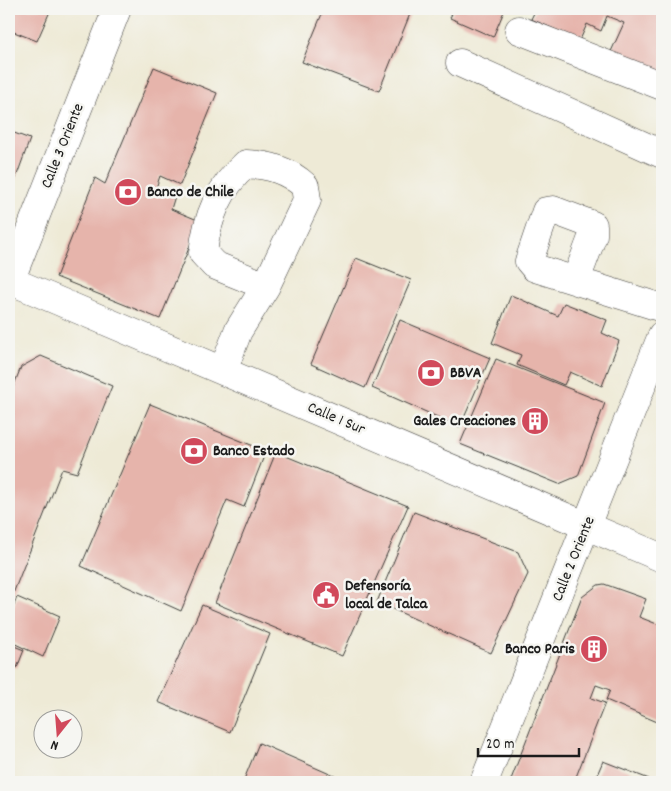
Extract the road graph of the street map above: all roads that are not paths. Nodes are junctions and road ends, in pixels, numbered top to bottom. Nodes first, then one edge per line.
1 (117, 9) edge
2 (518, 30) dead end
3 (460, 63) dead end
4 (662, 86) edge
5 (662, 154) edge
6 (576, 280) dead end
7 (9, 281) edge
8 (266, 286) junction
9 (662, 308) edge
10 (662, 335) edge
11 (223, 371) junction
12 (587, 526) junction
13 (662, 558) edge
14 (484, 782) edge

1 - 7 street, Calle 3 Oriente
2 - 4 street
3 - 5 street
6 - 9 street
7 - 11 street, Calle 1 Sur
8 - 8 street
8 - 11 street
10 - 12 street, Calle 2 Oriente
11 - 12 street, Calle 1 Sur
12 - 13 street, Calle 1 Sur
12 - 14 street, Calle 2 Oriente

